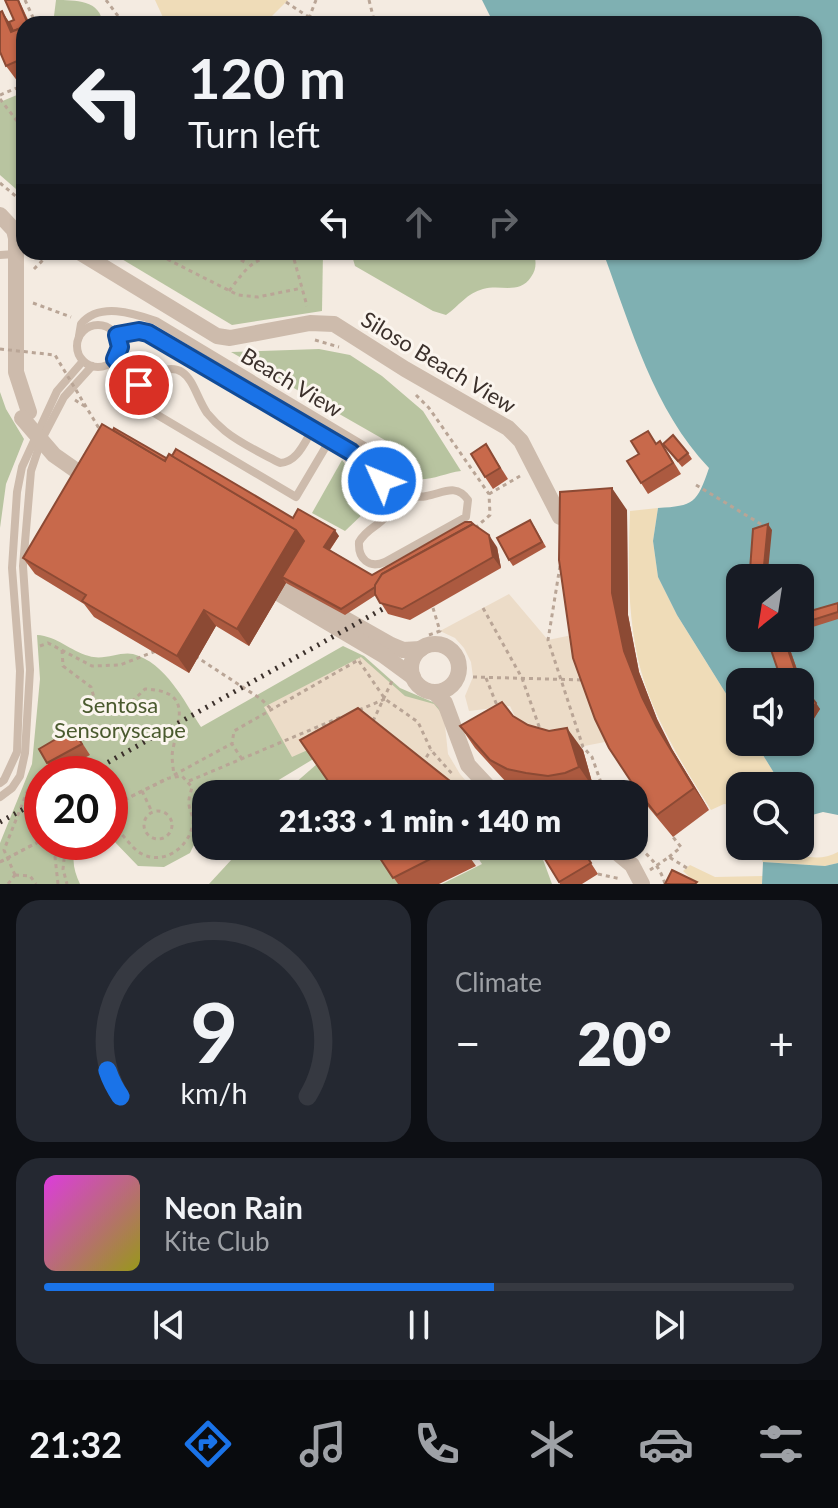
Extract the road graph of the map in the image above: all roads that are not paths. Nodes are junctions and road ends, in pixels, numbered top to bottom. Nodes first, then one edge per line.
1 (0, 215) edge
2 (14, 243) edge
3 (92, 260) edge
4 (117, 335) junction
5 (79, 336) junction
6 (115, 359) junction
7 (88, 363) junction
8 (139, 385) dead end
9 (319, 420) junction
10 (312, 430) junction
11 (336, 430) junction
12 (330, 440) junction
13 (90, 474) edge
14 (560, 517) edge
15 (13, 545) junction
16 (25, 548) junction
17 (35, 552) edge
18 (421, 649) junction
19 (466, 675) junction
20 (413, 677) junction
21 (434, 692) junction
22 (454, 723) junction
23 (482, 780) edge
24 (0, 783) edge
25 (0, 797) edge
26 (626, 860) edge
27 (642, 884) edge

1 - 2 street
2 - 13 street
3 - 14 street, Siloso Beach View
4 - 5 lane, Beach View
4 - 6 lane
4 - 10 lane, Beach View
5 - 7 lane
5 - 9 lane, Beach View
6 - 7 lane
6 - 8 lane
7 - 15 lane
7 - 16 lane
9 - 10 lane
9 - 11 lane, Beach View
10 - 12 lane, Beach View
10 - 12 lane
11 - 12 lane
11 - 12 lane, Beach View
15 - 16 lane
15 - 24 lane
16 - 17 lane
16 - 25 lane
18 - 19 street
18 - 20 street
18 - 20 street
19 - 21 street
19 - 22 street
20 - 21 street
21 - 22 street
22 - 23 street
26 - 27 street

